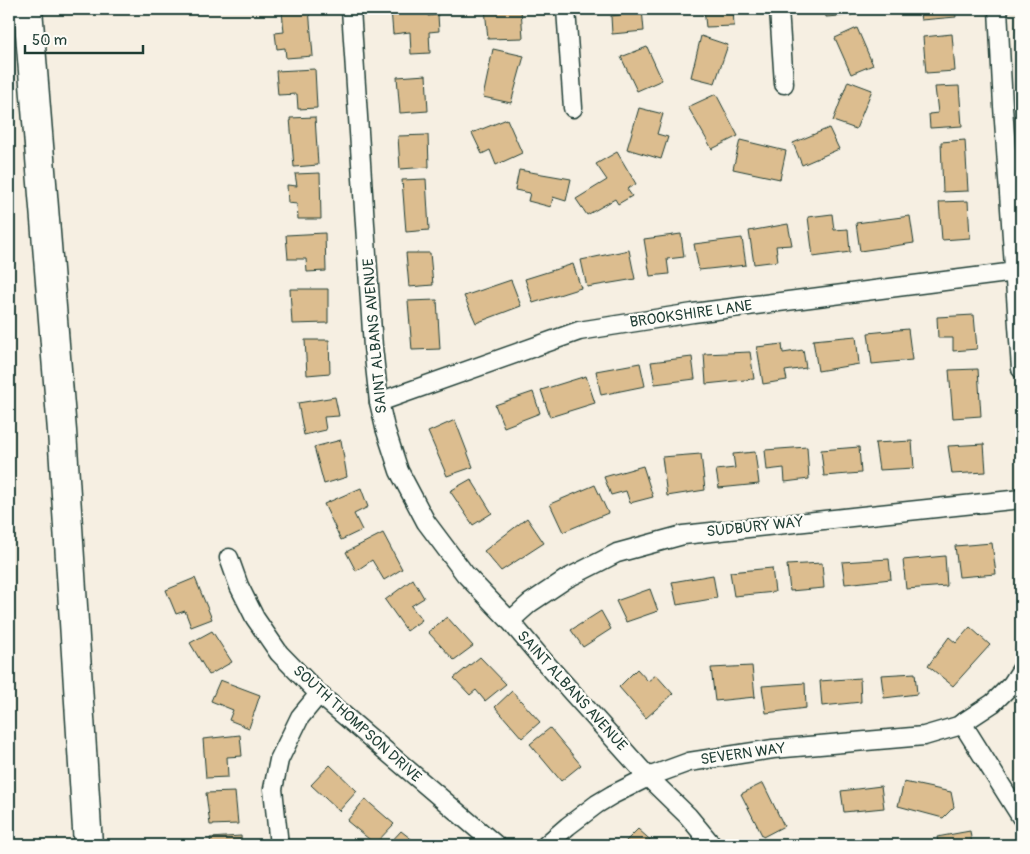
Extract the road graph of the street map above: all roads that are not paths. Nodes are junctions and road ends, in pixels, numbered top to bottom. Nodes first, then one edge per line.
1 (28, 9) edge
2 (351, 9) edge
3 (566, 9) edge
4 (779, 9) edge
5 (998, 9) edge
6 (784, 84) dead end
7 (573, 108) dead end
8 (1015, 272) junction
9 (1021, 369) edge
10 (378, 402) junction
11 (62, 431) junction
12 (1021, 499) edge
13 (229, 558) dead end
14 (510, 621) junction
15 (1021, 670) edge
16 (319, 694) junction
17 (962, 723) junction
18 (648, 777) junction
19 (1021, 818) edge
20 (88, 845) edge
21 (99, 845) edge
22 (279, 845) edge
23 (496, 845) edge
24 (546, 845) edge
25 (712, 845) edge

1 - 11 highway
2 - 10 street, SAINT ALBANS AVENUE
3 - 7 street
4 - 6 street
5 - 8 street
8 - 9 street
8 - 10 street, BROOKSHIRE LANE
10 - 14 street, SAINT ALBANS AVENUE
11 - 20 highway
11 - 21 highway
12 - 14 street, SUDBURY WAY
13 - 16 street, SOUTH THOMPSON DRIVE
14 - 18 street, SAINT ALBANS AVENUE
15 - 17 street, SEVERN WAY
16 - 22 street
16 - 23 street, SOUTH THOMPSON DRIVE
17 - 18 street, SEVERN WAY
17 - 19 street
18 - 24 street, SEVERN WAY
18 - 25 street, SAINT ALBANS AVENUE

